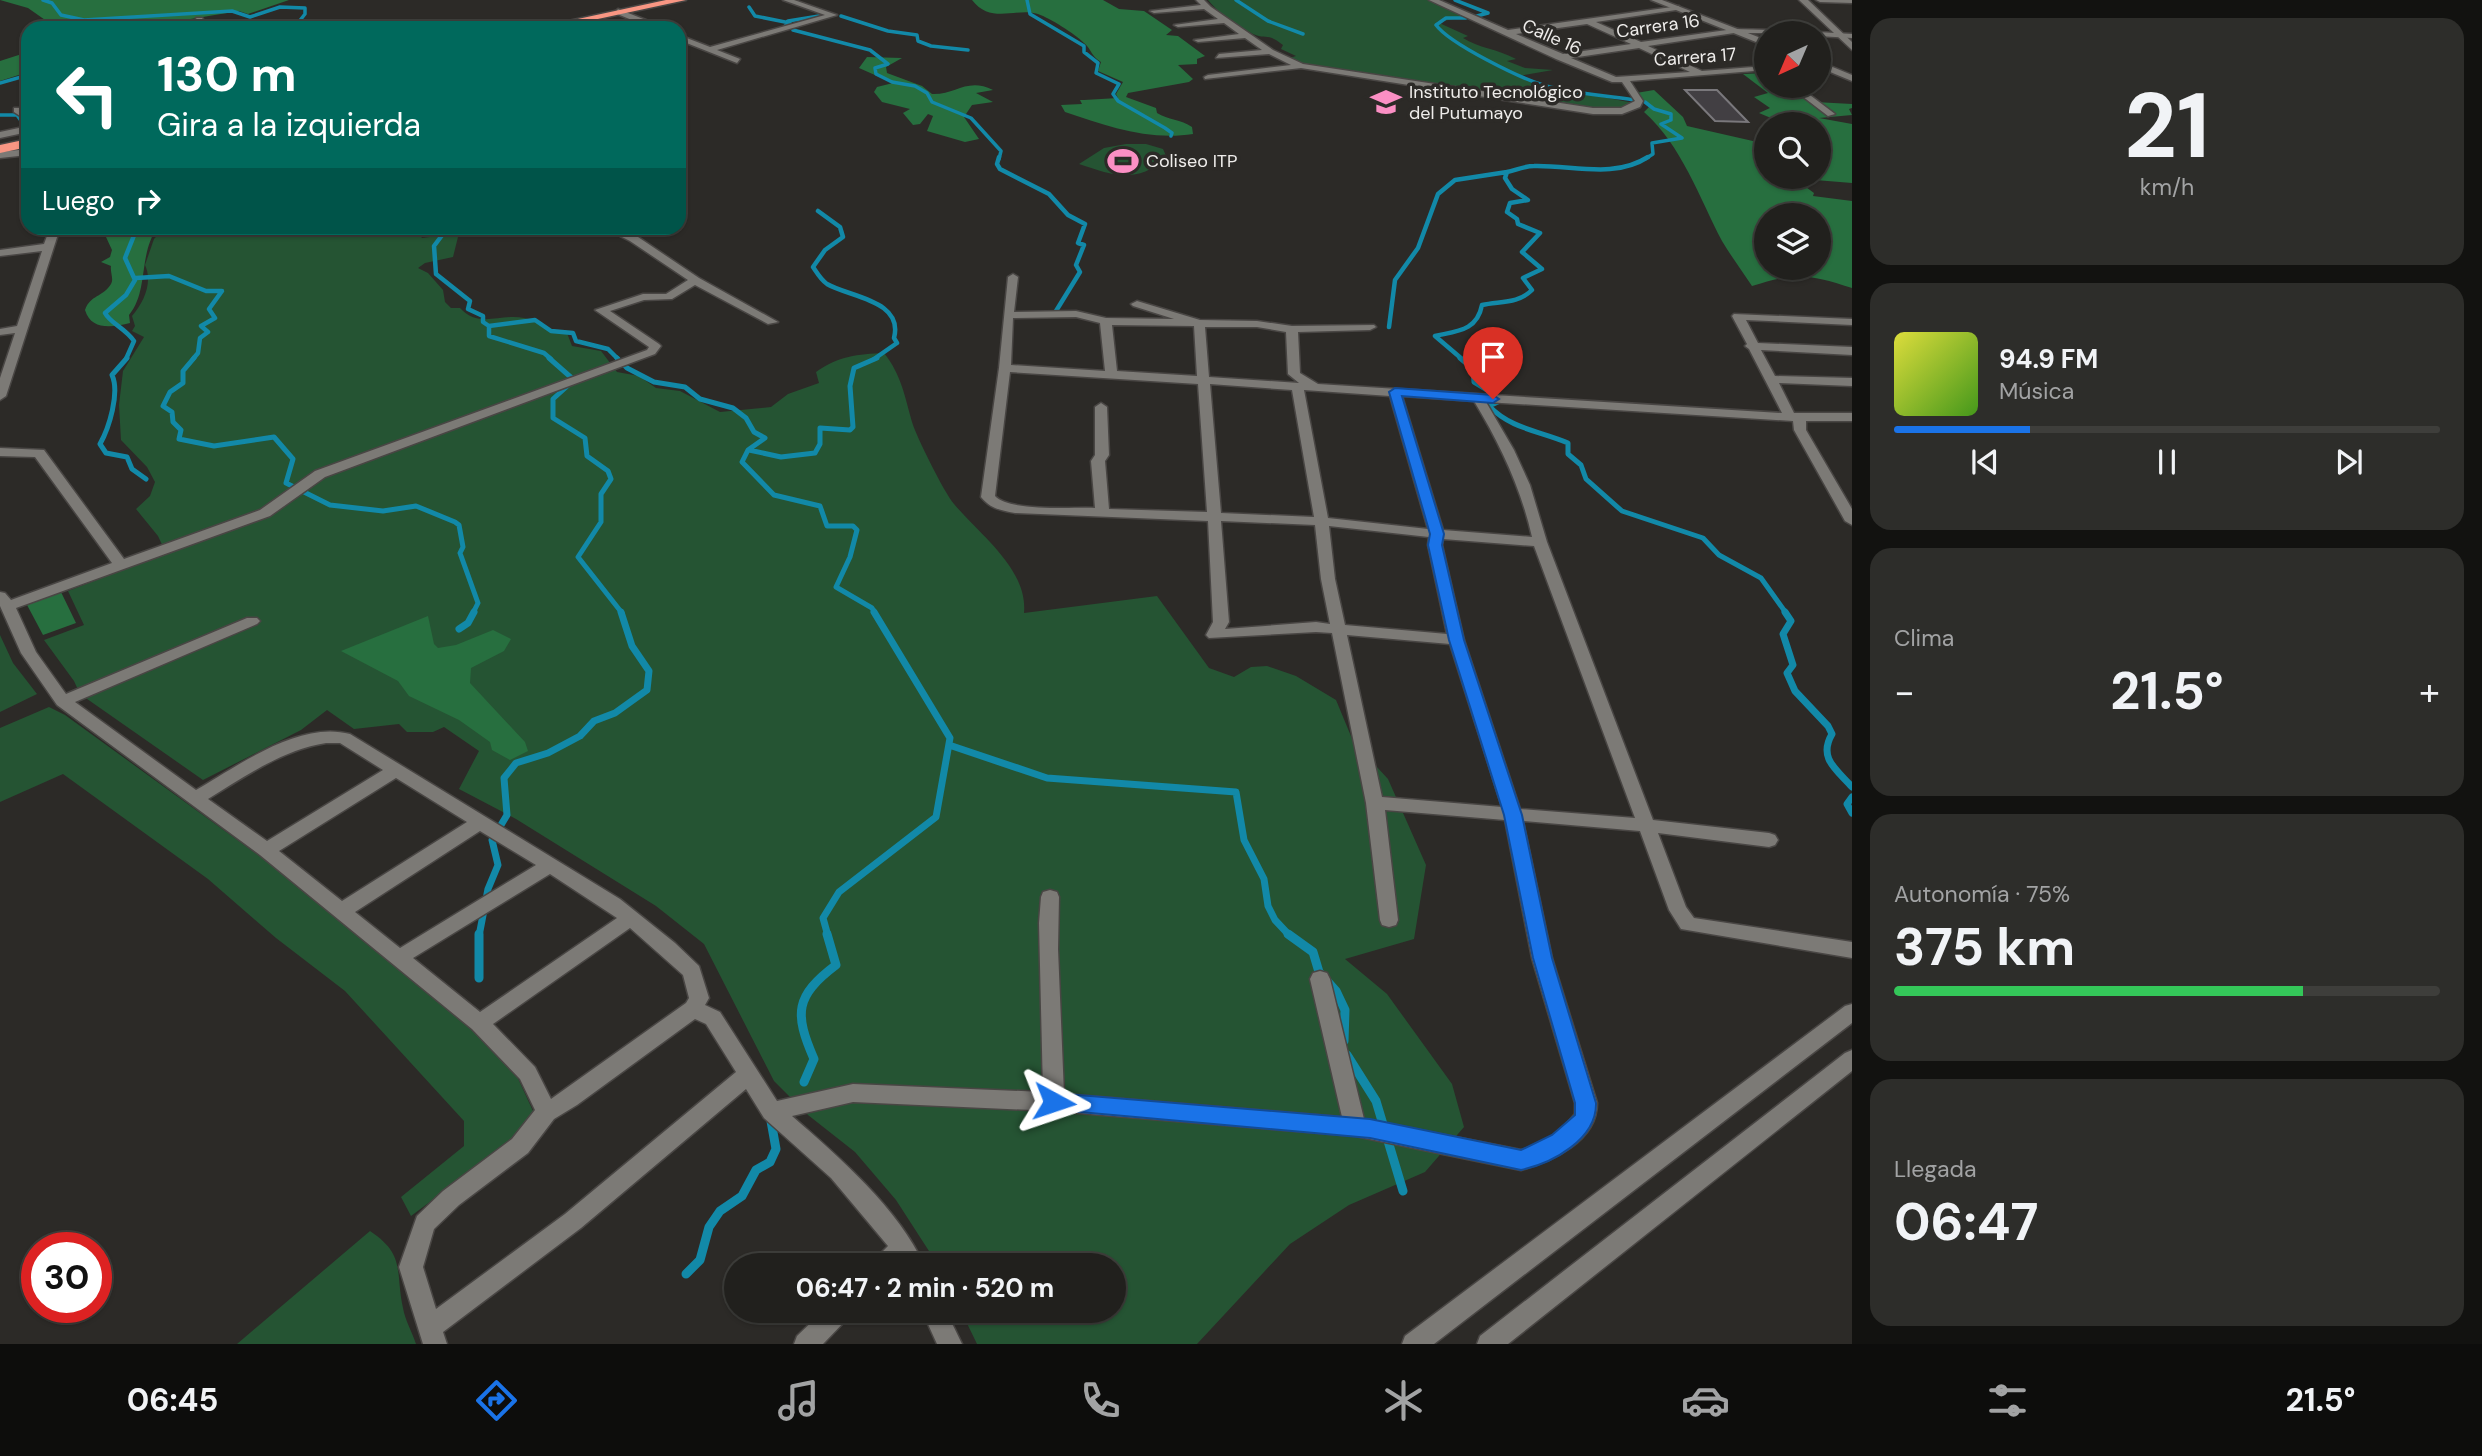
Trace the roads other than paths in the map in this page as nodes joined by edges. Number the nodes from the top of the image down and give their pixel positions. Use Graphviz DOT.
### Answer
graph roads {
  1 [pos="653,0"];
  2 [pos="681,0"];
  3 [pos="787,0"];
  4 [pos="1433,0"];
  5 [pos="1655,0"];
  6 [pos="1803,0"];
  7 [pos="1820,0"];
  8 [pos="1852,1"];
  9 [pos="1203,3"];
  10 [pos="1674,4"];
  11 [pos="618,11"];
  12 [pos="1154,11"];
  13 [pos="573,21"];
  14 [pos="642,21"];
  15 [pos="1226,21"];
  16 [pos="1587,21"];
  17 [pos="1178,25"];
  18 [pos="1734,31"];
  19 [pos="1749,31"];
  20 [pos="1754,31"];
  21 [pos="1505,33"];
  22 [pos="1754,33"];
  23 [pos="1831,35"];
  24 [pos="1840,35"];
  25 [pos="1247,36"];
  26 [pos="1852,36"];
  27 [pos="1754,38"];
  28 [pos="686,40"];
  29 [pos="1198,40"];
  30 [pos="1641,44"];
  31 [pos="1852,47"];
  32 [pos="711,49"];
  33 [pos="1270,52"];
  34 [pos="1219,56"];
  35 [pos="1559,57"];
  36 [pos="737,61"];
  37 [pos="1831,63"];
  38 [pos="1301,66"];
  39 [pos="1754,69"];
  40 [pos="1831,69"];
  41 [pos="1852,71"];
  42 [pos="1702,74"];
  43 [pos="1208,77"];
  44 [pos="1852,78"];
  45 [pos="1626,81"];
  46 [pos="1809,98"];
  47 [pos="17,110"];
  48 [pos="1828,112"];
  49 [pos="21,113"];
  50 [pos="21,130"];
  51 [pos="0,135"];
  52 [pos="21,144"];
  53 [pos="0,149"];
  54 [pos="21,153"];
  55 [pos="0,155"];
  56 [pos="52,235"];
  57 [pos="625,235"];
  58 [pos="48,247"];
  59 [pos="0,253"];
  60 [pos="1013,277"];
  61 [pos="695,280"];
  62 [pos="1137,304"];
  63 [pos="1008,315"];
  64 [pos="1106,321"];
  65 [pos="772,322"];
  66 [pos="1852,322"];
  67 [pos="1199,324"];
  68 [pos="1370,327"];
  69 [pos="19,329"];
  70 [pos="1292,329"];
  71 [pos="0,332"];
  72 [pos="1751,346"];
  73 [pos="1852,351"];
  74 [pos="1005,368"];
  75 [pos="1111,376"];
  76 [pos="1769,379"];
  77 [pos="1204,380"];
  78 [pos="1852,382"];
  79 [pos="1297,386"];
  80 [pos="1315,387"];
  81 [pos="1395,392"];
  82 [pos="0,396"];
  83 [pos="1478,398"];
  84 [pos="1101,407"];
  85 [pos="1794,416"];
  86 [pos="1852,417"];
  87 [pos="0,452"];
  88 [pos="1102,511"];
  89 [pos="1214,517"];
  90 [pos="1322,521"];
  91 [pos="1852,521"];
  92 [pos="1437,534"];
  93 [pos="1540,542"];
  94 [pos="121,565"];
  95 [pos="4,601"];
  96 [pos="252,621"];
  97 [pos="1340,631"];
  98 [pos="1456,640"];
  99 [pos="63,701"];
  100 [pos="397,769"];
  101 [pos="197,797"];
  102 [pos="1375,803"];
  103 [pos="1513,815"];
  104 [pos="479,823"];
  105 [pos="1643,825"];
  106 [pos="1769,840"];
  107 [pos="266,850"];
  108 [pos="550,865"];
  109 [pos="1049,897"];
  110 [pos="342,910"];
  111 [pos="631,918"];
  112 [pos="1390,920"];
  113 [pos="1852,950"];
  114 [pos="400,957"];
  115 [pos="1320,979"];
  116 [pos="693,1009"];
  117 [pos="1852,1012"];
  118 [pos="480,1023"];
  119 [pos="1852,1059"];
  120 [pos="748,1075"];
  121 [pos="1054,1102"];
  122 [pos="772,1111"];
  123 [pos="546,1112"];
  124 [pos="1355,1127"];
  125 [pos="905,1253"];
  126 [pos="827,1323"];
  127 [pos="940,1323"];
  128 [pos="432,1336"];
  129 [pos="806,1344"];
  130 [pos="950,1344"];
  131 [pos="1414,1344"];
  132 [pos="1489,1344"];
  1 -- 11 [label="highway"];
  2 -- 11 [label="highway"];
  3 -- 32 [label="street"];
  4 -- 21 [label="street, Calle 16"];
  5 -- 10 [label="street"];
  6 -- 24 [label="street"];
  7 -- 8 [label="street"];
  9 -- 12 [label="street"];
  9 -- 15 [label="street"];
  10 -- 16 [label="street"];
  10 -- 18 [label="street"];
  10 -- 19 [label="street"];
  11 -- 13 [label="highway"];
  11 -- 14 [label="street"];
  15 -- 17 [label="street"];
  15 -- 25 [label="street"];
  16 -- 21 [label="street"];
  16 -- 30 [label="street"];
  18 -- 19 [label="street, Carrera 16"];
  18 -- 27 [label="street"];
  18 -- 30 [label="street, Carrera 16"];
  19 -- 20 [label="street, Carrera 16"];
  19 -- 22 [label="street"];
  21 -- 35 [label="street, Calle 16"];
  23 -- 24 [label="street"];
  24 -- 26 [label="street"];
  24 -- 31 [label="street"];
  25 -- 29 [label="street"];
  25 -- 33 [label="street"];
  28 -- 32 [label="street"];
  30 -- 35 [label="street, Carrera 16"];
  30 -- 42 [label="street"];
  32 -- 36 [label="street"];
  33 -- 34 [label="street"];
  33 -- 38 [label="street"];
  35 -- 45 [label="street, Calle 16"];
  37 -- 41 [label="street"];
  38 -- 43 [label="street"];
  38 -- 45 [label="street"];
  39 -- 42 [label="street, Carrera 17"];
  40 -- 44 [label="street"];
  42 -- 45 [label="street, Carrera 17"];
  46 -- 48 [label="street"];
  47 -- 49 [label="street"];
  50 -- 51 [label="street"];
  52 -- 53 [label="highway"];
  54 -- 55 [label="street"];
  56 -- 58 [label="street"];
  57 -- 61 [label="street"];
  58 -- 59 [label="street"];
  58 -- 69 [label="street"];
  60 -- 63 [label="street"];
  61 -- 65 [label="street"];
  61 -- 94 [label="street"];
  62 -- 67 [label="street"];
  63 -- 64 [label="street"];
  63 -- 74 [label="street"];
  64 -- 67 [label="street"];
  64 -- 75 [label="street"];
  66 -- 72 [label="street"];
  67 -- 70 [label="street"];
  67 -- 77 [label="street"];
  68 -- 70 [label="street"];
  69 -- 71 [label="street"];
  69 -- 82 [label="street"];
  70 -- 80 [label="street"];
  72 -- 73 [label="street"];
  72 -- 76 [label="street"];
  74 -- 75 [label="street"];
  74 -- 88 [label="street"];
  75 -- 77 [label="street"];
  76 -- 78 [label="street"];
  76 -- 85 [label="street"];
  77 -- 79 [label="street"];
  77 -- 89 [label="street"];
  79 -- 80 [label="street"];
  79 -- 90 [label="street"];
  80 -- 81 [label="street"];
  81 -- 83 [label="street"];
  81 -- 92 [label="street"];
  83 -- 85 [label="street"];
  83 -- 93 [label="street"];
  84 -- 88 [label="street"];
  85 -- 86 [label="street"];
  85 -- 91 [label="street"];
  87 -- 94 [label="street"];
  88 -- 89 [label="street"];
  89 -- 90 [label="street"];
  89 -- 97 [label="street"];
  90 -- 92 [label="street"];
  90 -- 97 [label="street"];
  92 -- 93 [label="street"];
  92 -- 98 [label="street"];
  93 -- 105 [label="street"];
  94 -- 95 [label="street"];
  95 -- 99 [label="street"];
  96 -- 99 [label="street"];
  97 -- 98 [label="street"];
  97 -- 102 [label="street"];
  98 -- 103 [label="street"];
  99 -- 101 [label="street"];
  100 -- 101 [label="street"];
  100 -- 104 [label="street"];
  100 -- 107 [label="street"];
  101 -- 107 [label="street"];
  102 -- 103 [label="street"];
  102 -- 112 [label="street"];
  103 -- 105 [label="street"];
  103 -- 124 [label="street"];
  104 -- 108 [label="street"];
  104 -- 110 [label="street"];
  105 -- 106 [label="street"];
  105 -- 113 [label="street"];
  107 -- 110 [label="street"];
  108 -- 111 [label="street"];
  108 -- 114 [label="street"];
  109 -- 121 [label="street"];
  110 -- 114 [label="street"];
  111 -- 116 [label="street"];
  111 -- 118 [label="street"];
  114 -- 118 [label="street"];
  115 -- 124 [label="street"];
  116 -- 120 [label="street"];
  116 -- 123 [label="street"];
  117 -- 131 [label="street"];
  118 -- 123 [label="street"];
  119 -- 132 [label="street"];
  120 -- 122 [label="street"];
  120 -- 128 [label="street"];
  121 -- 122 [label="street"];
  121 -- 124 [label="street"];
  122 -- 125 [label="street"];
  123 -- 128 [label="street"];
  126 -- 129 [label="street"];
  127 -- 130 [label="street"];
}
